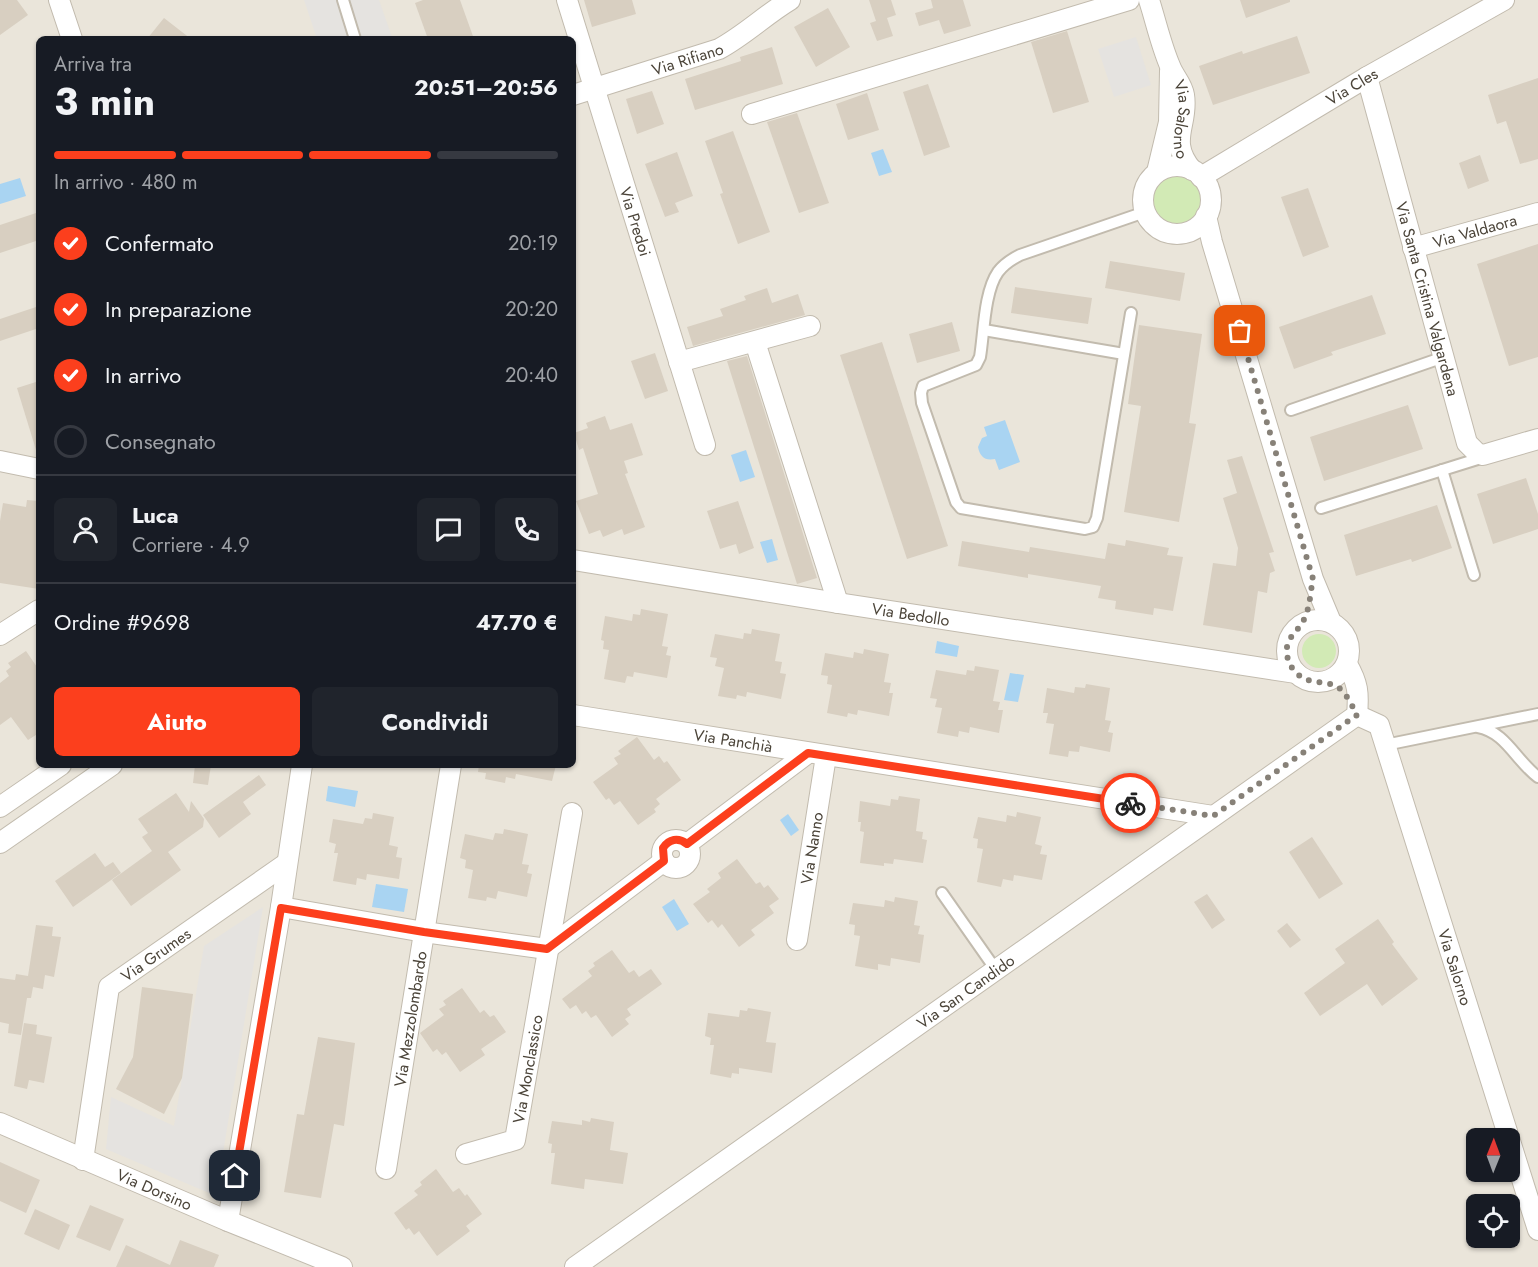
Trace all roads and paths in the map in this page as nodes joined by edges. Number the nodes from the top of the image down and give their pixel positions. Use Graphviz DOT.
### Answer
graph roads {
  1 [pos="59,0"];
  2 [pos="344,0"];
  3 [pos="567,0"];
  4 [pos="790,0"];
  5 [pos="1129,0"];
  6 [pos="1149,0"];
  7 [pos="1504,0"];
  8 [pos="71,36"];
  9 [pos="354,36"];
  10 [pos="1170,68"];
  11 [pos="1367,77"];
  12 [pos="595,89"];
  13 [pos="576,94"];
  14 [pos="752,114"];
  15 [pos="1157,172"];
  16 [pos="1196,173"];
  17 [pos="1145,212"];
  18 [pos="1538,213"];
  19 [pos="1206,216"];
  20 [pos="1179,234"];
  21 [pos="1413,248"];
  22 [pos="1220,265"];
  23 [pos="1131,314"];
  24 [pos="810,326"];
  25 [pos="984,330"];
  26 [pos="755,342"];
  27 [pos="1124,354"];
  28 [pos="1444,357"];
  29 [pos="679,362"];
  30 [pos="1291,410"];
  31 [pos="1538,439"];
  32 [pos="705,445"];
  33 [pos="1490,455"];
  34 [pos="0,461"];
  35 [pos="36,468"];
  36 [pos="1442,470"];
  37 [pos="1322,508"];
  38 [pos="576,560"];
  39 [pos="1474,575"];
  40 [pos="1313,579"];
  41 [pos="838,603"];
  42 [pos="36,612"];
  43 [pos="1331,622"];
  44 [pos="1295,632"];
  45 [pos="0,635"];
  46 [pos="1347,664"];
  47 [pos="1250,667"];
  48 [pos="1296,673"];
  49 [pos="1324,682"];
  50 [pos="1538,714"];
  51 [pos="576,715"];
  52 [pos="1357,715"];
  53 [pos="1474,726"];
  54 [pos="1385,745"];
  55 [pos="817,755"];
  56 [pos="58,768"];
  57 [pos="108,768"];
  58 [pos="302,768"];
  59 [pos="451,768"];
  60 [pos="1538,777"];
  61 [pos="0,807"];
  62 [pos="572,813"];
  63 [pos="1213,816"];
  64 [pos="0,843"];
  65 [pos="287,864"];
  66 [pos="942,893"];
  67 [pos="281,908"];
  68 [pos="424,932"];
  69 [pos="797,940"];
  70 [pos="547,949"];
  71 [pos="996,970"];
  72 [pos="0,1123"];
  73 [pos="466,1154"];
  74 [pos="83,1160"];
  75 [pos="386,1168"];
  76 [pos="228,1221"];
  77 [pos="1538,1230"];
  78 [pos="311,1262"];
  79 [pos="342,1267"];
  80 [pos="575,1267"];
  1 -- 8 [label="street"];
  2 -- 9 [label="lane"];
  3 -- 12 [label="street, Via Predoi"];
  4 -- 12 [label="street, Via Rifiano"];
  5 -- 14 [label="street"];
  6 -- 10 [label="street, Via Salorno"];
  7 -- 11 [label="street, Via Cles"];
  10 -- 15 [label="street, Via Salorno"];
  10 -- 16 [label="street, Via Salorno"];
  11 -- 16 [label="street, Via Cles"];
  11 -- 21 [label="street, Via Santa Cristina Valgardena"];
  12 -- 13 [label="street, Via Rifiano"];
  12 -- 29 [label="street, Via Predoi"];
  15 -- 16 [label="street"];
  15 -- 17 [label="street"];
  16 -- 19 [label="street"];
  17 -- 20 [label="street"];
  17 -- 25 [label="lane"];
  18 -- 21 [label="street, Via Valdaora"];
  19 -- 20 [label="street"];
  19 -- 22 [label="street"];
  20 -- 22 [label="street"];
  21 -- 28 [label="street, Via Santa Cristina Valgardena"];
  22 -- 40 [label="street"];
  23 -- 27 [label="lane"];
  24 -- 26 [label="street"];
  25 -- 27 [label="lane"];
  25 -- 27 [label="lane"];
  26 -- 29 [label="street"];
  26 -- 41 [label="street"];
  28 -- 30 [label="lane"];
  28 -- 33 [label="street, Via Santa Cristina Valgardena"];
  29 -- 32 [label="street, Via Predoi"];
  31 -- 33 [label="street"];
  33 -- 36 [label="lane"];
  34 -- 35 [label="street"];
  36 -- 37 [label="lane"];
  36 -- 39 [label="lane"];
  38 -- 41 [label="street, Via Bedollo"];
  40 -- 43 [label="street"];
  40 -- 44 [label="street"];
  41 -- 47 [label="street, Via Bedollo"];
  42 -- 45 [label="street"];
  43 -- 44 [label="street"];
  43 -- 46 [label="street"];
  44 -- 47 [label="street"];
  44 -- 48 [label="street"];
  46 -- 49 [label="street"];
  46 -- 52 [label="street"];
  47 -- 48 [label="street, Via Bedollo"];
  48 -- 49 [label="street"];
  49 -- 52 [label="street"];
  50 -- 53 [label="lane"];
  51 -- 55 [label="street, Via Panchià"];
  52 -- 54 [label="street, Via Salorno"];
  52 -- 63 [label="street, Via San Candido"];
  53 -- 54 [label="lane"];
  53 -- 60 [label="lane"];
  54 -- 77 [label="street, Via Salorno"];
  55 -- 63 [label="street, Via Panchià"];
  55 -- 69 [label="street, Via Nanno"];
  55 -- 70 [label="street"];
  56 -- 61 [label="street"];
  57 -- 64 [label="street"];
  58 -- 65 [label="street"];
  59 -- 68 [label="street, Via Mezzolombardo"];
  62 -- 70 [label="street"];
  63 -- 71 [label="street, Via San Candido"];
  65 -- 67 [label="street"];
  65 -- 74 [label="street, Via Grumes"];
  66 -- 71 [label="lane"];
  67 -- 68 [label="street"];
  67 -- 76 [label="street"];
  68 -- 70 [label="street"];
  68 -- 75 [label="street, Via Mezzolombardo"];
  70 -- 73 [label="street, Via Monclassico"];
  71 -- 80 [label="street, Via San Candido"];
  72 -- 74 [label="street, Via Dorsino"];
  74 -- 76 [label="street, Via Dorsino"];
  76 -- 78 [label="street, Via Dorsino"];
  78 -- 79 [label="street, Via Dorsino"];
}
